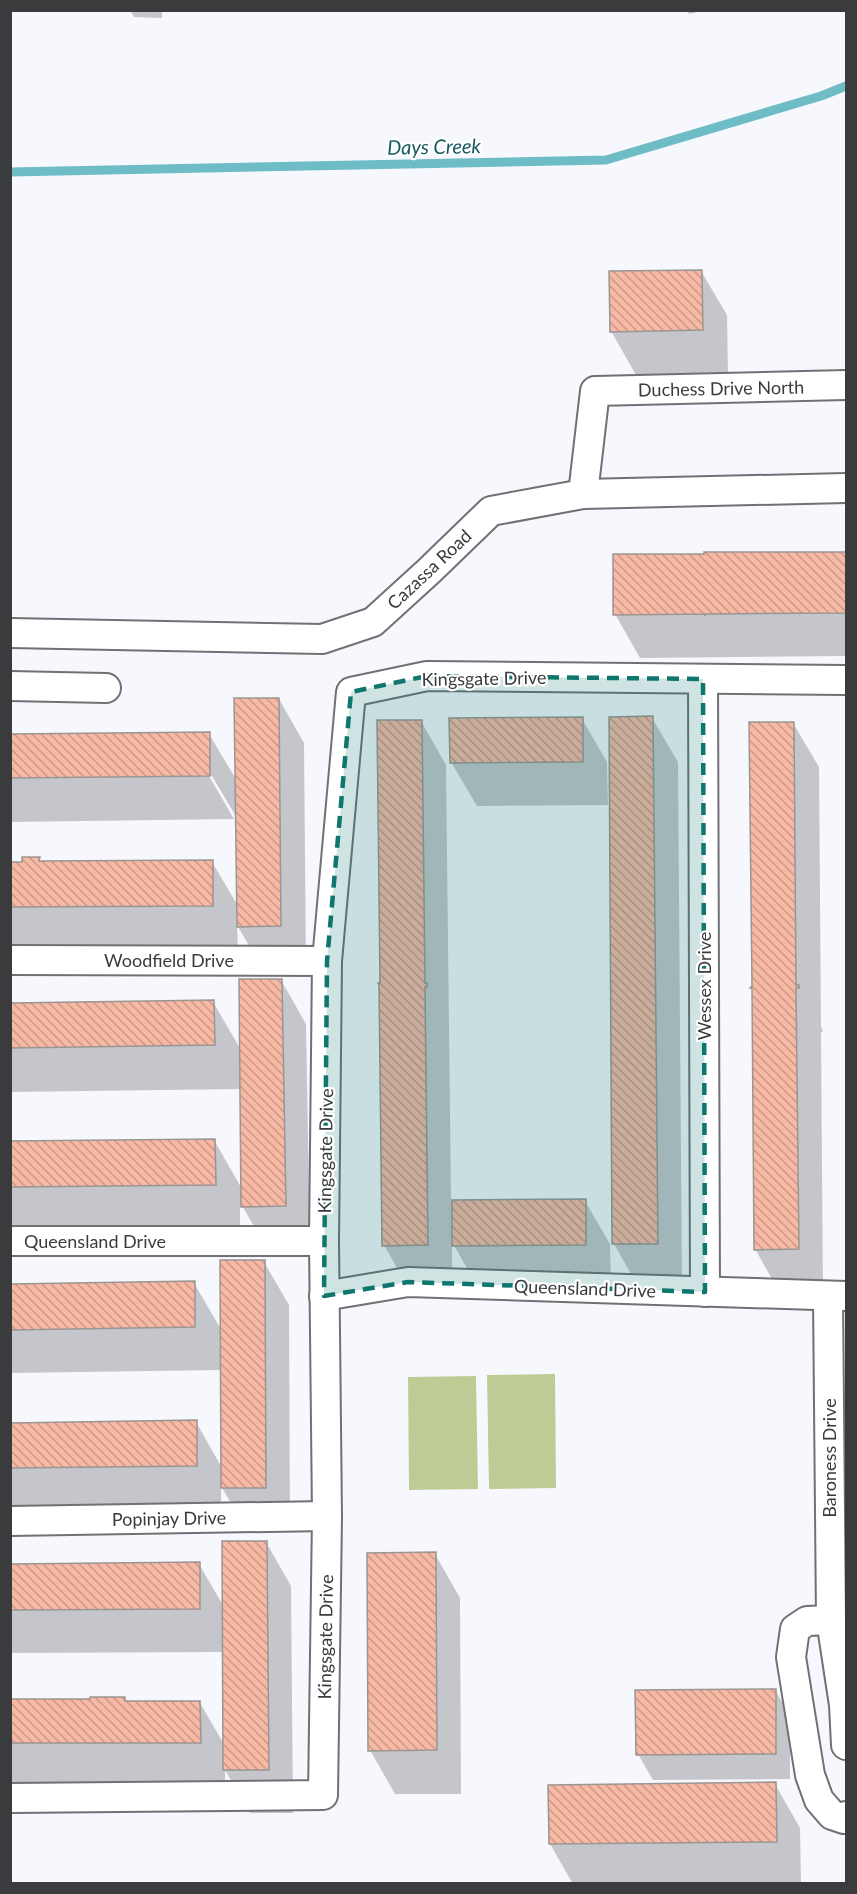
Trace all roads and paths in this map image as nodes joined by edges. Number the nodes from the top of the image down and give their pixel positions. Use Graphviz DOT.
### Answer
graph roads {
  1 [pos="846,385"];
  2 [pos="846,488"];
  3 [pos="582,494"];
  4 [pos="10,633"];
  5 [pos="703,680"];
  6 [pos="846,680"];
  7 [pos="10,686"];
  8 [pos="105,688"];
  9 [pos="10,960"];
  10 [pos="327,961"];
  11 [pos="10,1241"];
  12 [pos="324,1241"];
  13 [pos="705,1292"];
  14 [pos="324,1296"];
  15 [pos="837,1296"];
  16 [pos="327,1516"];
  17 [pos="10,1521"];
  18 [pos="831,1620"];
  19 [pos="846,1745"];
  20 [pos="10,1798"];
  21 [pos="846,1816"];
  1 -- 3 [label="street, Duchess Drive North"];
  2 -- 3 [label="street, Cazassa Road"];
  3 -- 4 [label="street, Cazassa Road"];
  5 -- 6 [label="street, Kingsgate Drive"];
  5 -- 10 [label="street, Kingsgate Drive"];
  5 -- 13 [label="street, Wessex Drive"];
  7 -- 8 [label="street"];
  9 -- 10 [label="street, Woodfield Drive"];
  10 -- 12 [label="street, Kingsgate Drive"];
  11 -- 12 [label="street, Queensland Drive"];
  12 -- 14 [label="street, Kingsgate Drive"];
  13 -- 14 [label="street, Queensland Drive"];
  13 -- 15 [label="street, Queensland Drive"];
  14 -- 16 [label="street, Kingsgate Drive"];
  15 -- 18 [label="street, Baroness Drive"];
  16 -- 17 [label="street, Popinjay Drive"];
  16 -- 20 [label="street, Kingsgate Drive"];
  18 -- 19 [label="street, Baroness Drive"];
  18 -- 21 [label="street"];
}
